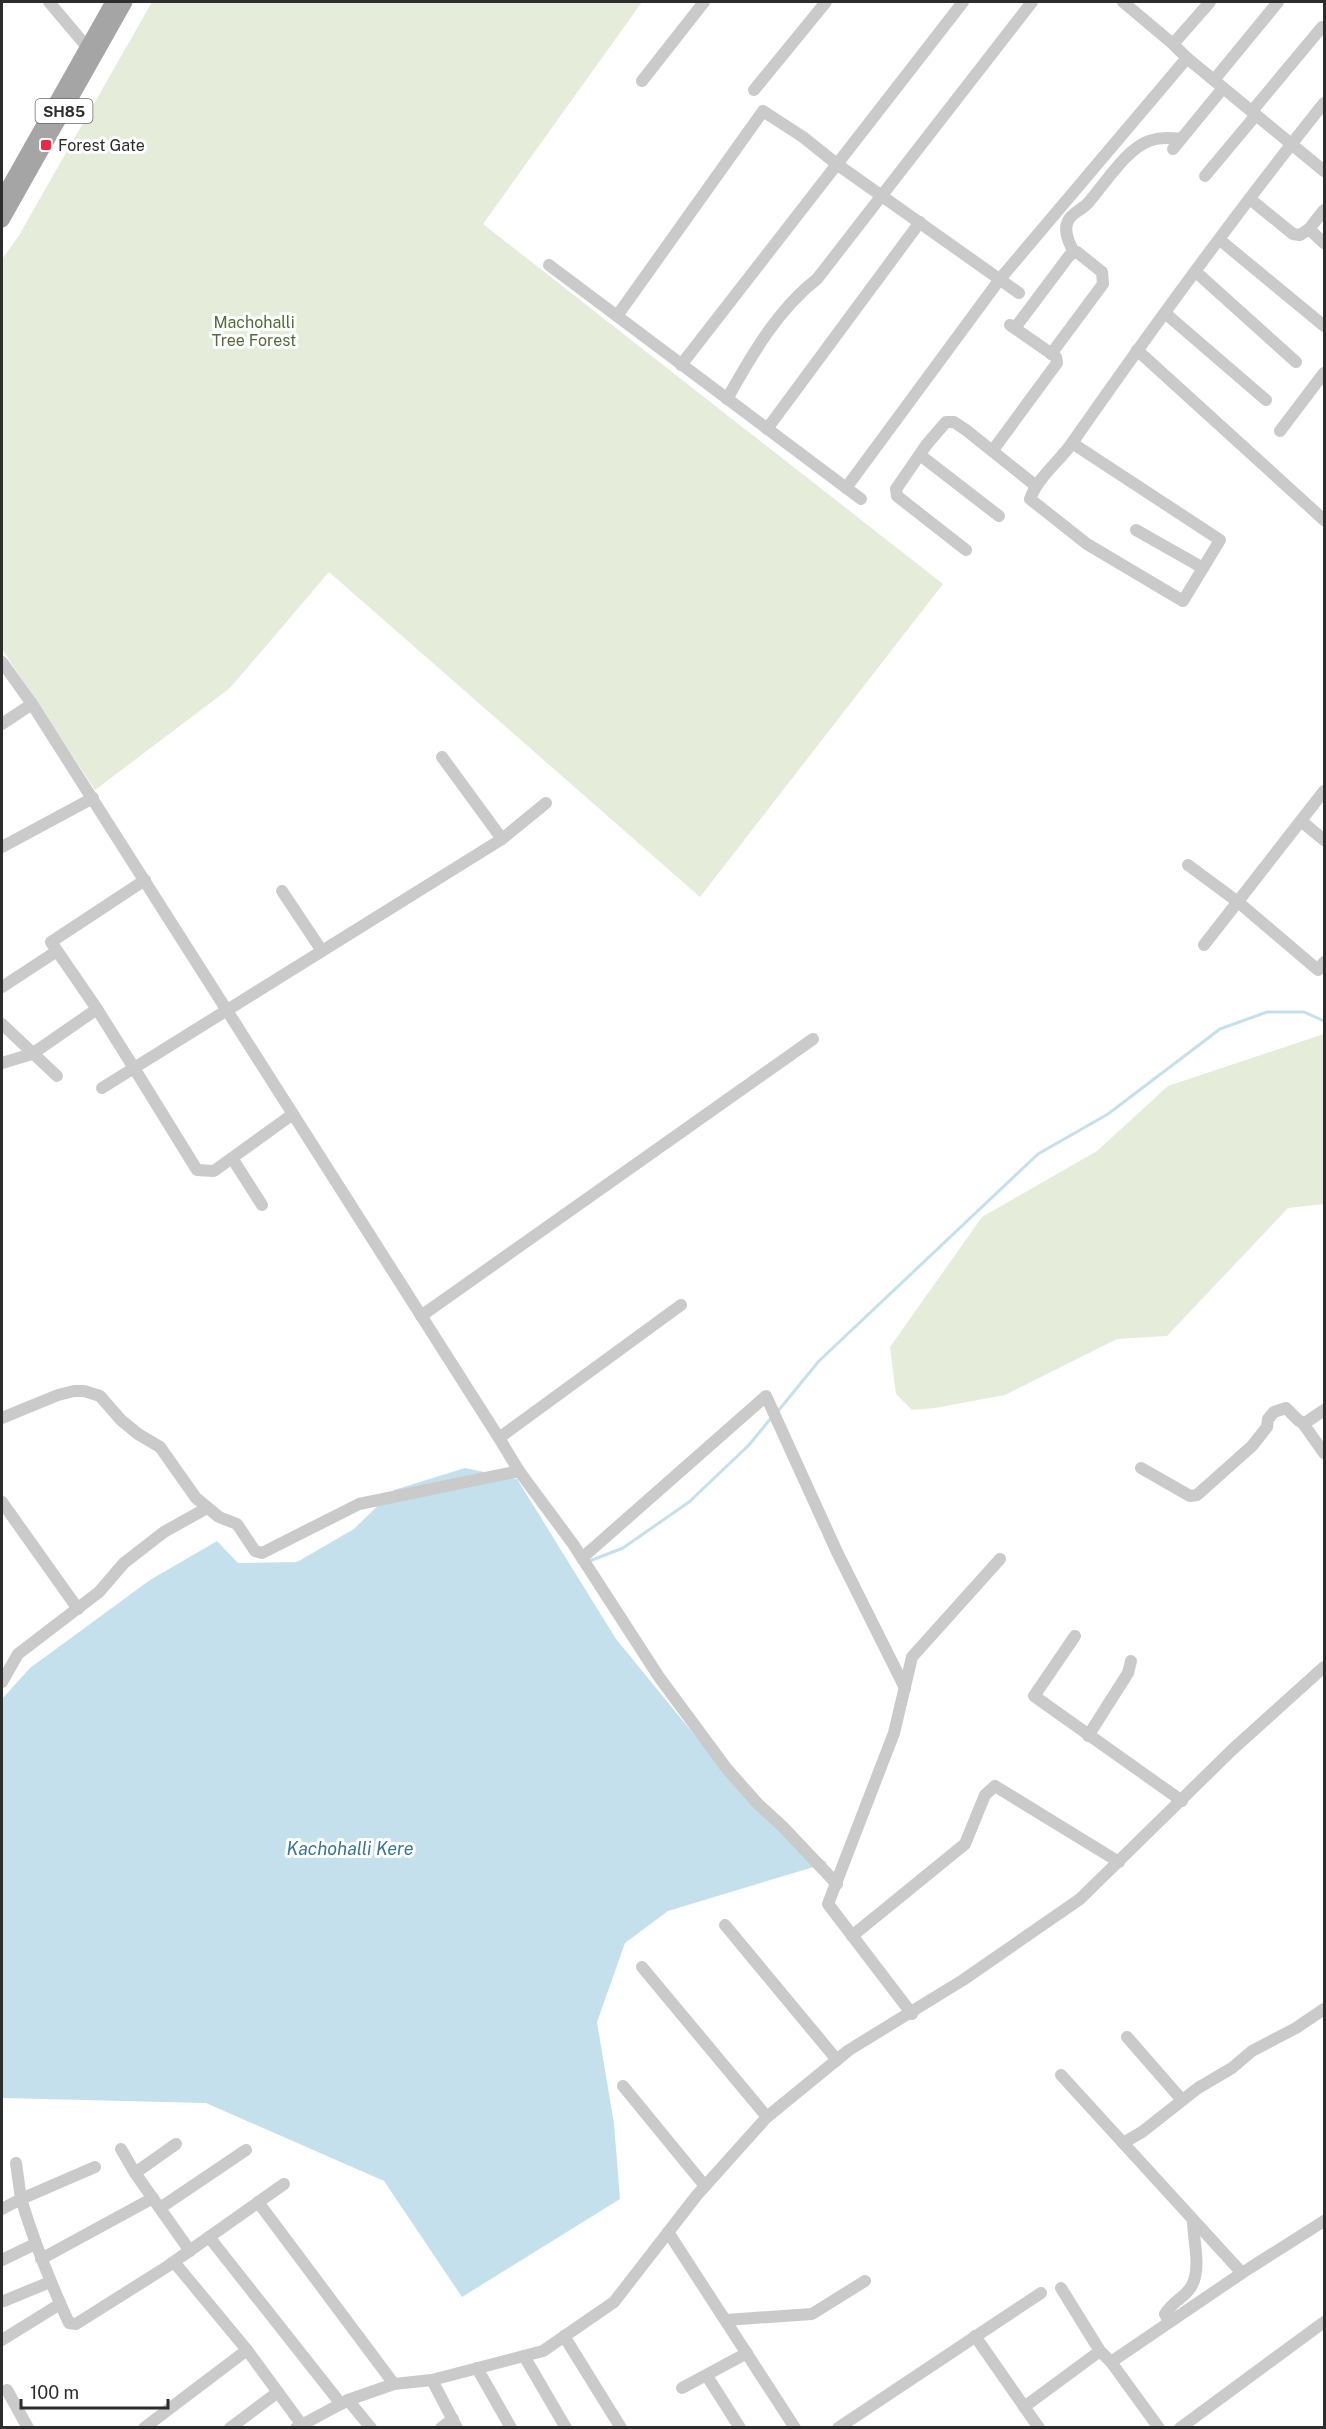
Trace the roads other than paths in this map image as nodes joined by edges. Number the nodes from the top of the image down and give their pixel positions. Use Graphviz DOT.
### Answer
graph roads {
  1 [pos="49,2"];
  2 [pos="113,2"];
  3 [pos="125,2"];
  4 [pos="704,2"];
  5 [pos="826,2"];
  6 [pos="963,2"];
  7 [pos="1032,2"];
  8 [pos="1123,2"];
  9 [pos="1210,2"];
  10 [pos="1278,2"];
  11 [pos="1138,6"];
  12 [pos="1322,27"];
  13 [pos="1173,44"];
  14 [pos="87,47"];
  15 [pos="1187,58"];
  16 [pos="642,81"];
  17 [pos="1218,84"];
  18 [pos="754,90"];
  19 [pos="1324,103"];
  20 [pos="1254,113"];
  21 [pos="1181,139"];
  22 [pos="1292,143"];
  23 [pos="1173,149"];
  24 [pos="838,165"];
  25 [pos="1324,171"];
  26 [pos="1205,176"];
  27 [pos="881,195"];
  28 [pos="2,199"];
  29 [pos="1250,199"];
  30 [pos="1324,210"];
  31 [pos="2,220"];
  32 [pos="920,222"];
  33 [pos="1309,230"];
  34 [pos="1220,240"];
  35 [pos="1324,243"];
  36 [pos="1074,252"];
  37 [pos="549,265"];
  38 [pos="1196,272"];
  39 [pos="1000,279"];
  40 [pos="1019,293"];
  41 [pos="1164,313"];
  42 [pos="617,316"];
  43 [pos="1324,326"];
  44 [pos="1137,350"];
  45 [pos="1051,354"];
  46 [pos="1296,362"];
  47 [pos="681,364"];
  48 [pos="1324,373"];
  49 [pos="727,399"];
  50 [pos="1266,400"];
  51 [pos="767,429"];
  52 [pos="1280,431"];
  53 [pos="1072,443"];
  54 [pos="993,450"];
  55 [pos="920,455"];
  56 [pos="1036,486"];
  57 [pos="846,488"];
  58 [pos="861,499"];
  59 [pos="999,516"];
  60 [pos="1324,520"];
  61 [pos="1136,530"];
  62 [pos="966,550"];
  63 [pos="1203,568"];
  64 [pos="2,662"];
  65 [pos="32,704"];
  66 [pos="2,724"];
  67 [pos="442,757"];
  68 [pos="1324,791"];
  69 [pos="93,798"];
  70 [pos="546,803"];
  71 [pos="1301,821"];
  72 [pos="502,839"];
  73 [pos="1324,840"];
  74 [pos="2,847"];
  75 [pos="1188,865"];
  76 [pos="145,880"];
  77 [pos="282,891"];
  78 [pos="1238,902"];
  79 [pos="1204,945"];
  80 [pos="57,951"];
  81 [pos="322,951"];
  82 [pos="1324,962"];
  83 [pos="2,987"];
  84 [pos="97,1009"];
  85 [pos="228,1010"];
  86 [pos="2,1024"];
  87 [pos="813,1039"];
  88 [pos="32,1054"];
  89 [pos="2,1063"];
  90 [pos="134,1068"];
  91 [pos="57,1076"];
  92 [pos="102,1088"];
  93 [pos="293,1114"];
  94 [pos="232,1158"];
  95 [pos="262,1205"];
  96 [pos="681,1305"];
  97 [pos="421,1316"];
  98 [pos="1324,1410"];
  99 [pos="2,1418"];
  100 [pos="1302,1422"];
  101 [pos="499,1438"];
  102 [pos="1324,1453"];
  103 [pos="1141,1468"];
  104 [pos="519,1471"];
  105 [pos="2,1502"];
  106 [pos="207,1508"];
  107 [pos="582,1558"];
  108 [pos="1000,1558"];
  109 [pos="78,1609"];
  110 [pos="1075,1636"];
  111 [pos="1131,1661"];
  112 [pos="1324,1666"];
  113 [pos="2,1682"];
  114 [pos="904,1688"];
  115 [pos="1088,1736"];
  116 [pos="1182,1801"];
  117 [pos="1119,1862"];
  118 [pos="837,1884"];
  119 [pos="724,1925"];
  120 [pos="852,1936"];
  121 [pos="642,1967"];
  122 [pos="1324,2009"];
  123 [pos="912,2013"];
  124 [pos="1127,2037"];
  125 [pos="837,2060"];
  126 [pos="1061,2075"];
  127 [pos="623,2086"];
  128 [pos="1182,2100"];
  129 [pos="767,2117"];
  130 [pos="1123,2143"];
  131 [pos="176,2144"];
  132 [pos="121,2149"];
  133 [pos="246,2150"];
  134 [pos="16,2163"];
  135 [pos="95,2167"];
  136 [pos="135,2173"];
  137 [pos="284,2184"];
  138 [pos="705,2186"];
  139 [pos="21,2199"];
  140 [pos="258,2202"];
  141 [pos="156,2203"];
  142 [pos="2,2209"];
  143 [pos="1193,2220"];
  144 [pos="1324,2221"];
  145 [pos="668,2232"];
  146 [pos="209,2237"];
  147 [pos="35,2244"];
  148 [pos="190,2251"];
  149 [pos="41,2259"];
  150 [pos="2,2260"];
  151 [pos="174,2262"];
  152 [pos="1242,2273"];
  153 [pos="865,2281"];
  154 [pos="50,2282"];
  155 [pos="1061,2288"];
  156 [pos="1041,2293"];
  157 [pos="4,2301"];
  158 [pos="60,2304"];
  159 [pos="726,2320"];
  160 [pos="1169,2322"];
  161 [pos="1324,2322"];
  162 [pos="564,2336"];
  163 [pos="975,2336"];
  164 [pos="2,2340"];
  165 [pos="247,2350"];
  166 [pos="1100,2351"];
  167 [pos="747,2353"];
  168 [pos="524,2356"];
  169 [pos="1112,2362"];
  170 [pos="477,2368"];
  171 [pos="706,2376"];
  172 [pos="432,2380"];
  173 [pos="394,2384"];
  174 [pos="682,2388"];
  175 [pos="7,2390"];
  176 [pos="278,2392"];
  177 [pos="345,2402"];
  178 [pos="1024,2407"];
  179 [pos="455,2423"];
  180 [pos="299,2426"];
  181 [pos="28,2427"];
  182 [pos="144,2427"];
  183 [pos="230,2427"];
  184 [pos="371,2427"];
  185 [pos="441,2427"];
  186 [pos="511,2427"];
  187 [pos="566,2427"];
  188 [pos="621,2427"];
  189 [pos="740,2427"];
  190 [pos="795,2427"];
  191 [pos="838,2427"];
  192 [pos="1038,2427"];
  193 [pos="1159,2427"];
  194 [pos="1180,2427"];
  1 -- 14 [label="street"];
  2 -- 14 [label="main road, SH85"];
  3 -- 31 [label="main road, SH85"];
  4 -- 16 [label="street"];
  5 -- 18 [label="street"];
  6 -- 24 [label="street"];
  7 -- 27 [label="street"];
  8 -- 11 [label="street"];
  9 -- 13 [label="street"];
  10 -- 17 [label="street"];
  11 -- 13 [label="street"];
  12 -- 20 [label="street"];
  13 -- 15 [label="street"];
  14 -- 28 [label="main road, SH85"];
  15 -- 17 [label="street"];
  15 -- 39 [label="street"];
  17 -- 20 [label="street"];
  17 -- 21 [label="street"];
  19 -- 22 [label="street"];
  20 -- 22 [label="street"];
  20 -- 26 [label="street"];
  21 -- 23 [label="street"];
  21 -- 36 [label="street"];
  22 -- 25 [label="street"];
  22 -- 29 [label="street"];
  24 -- 27 [label="street"];
  24 -- 42 [label="street"];
  24 -- 47 [label="street"];
  27 -- 32 [label="street"];
  27 -- 49 [label="street"];
  29 -- 33 [label="street"];
  29 -- 34 [label="street"];
  30 -- 33 [label="street"];
  32 -- 39 [label="street"];
  32 -- 51 [label="street"];
  33 -- 35 [label="street"];
  34 -- 38 [label="street"];
  34 -- 43 [label="street"];
  36 -- 45 [label="street"];
  36 -- 45 [label="street"];
  37 -- 42 [label="street"];
  38 -- 41 [label="street"];
  38 -- 46 [label="street"];
  39 -- 40 [label="street"];
  39 -- 57 [label="street"];
  41 -- 44 [label="street"];
  41 -- 50 [label="street"];
  42 -- 47 [label="street"];
  44 -- 53 [label="street"];
  44 -- 60 [label="street"];
  45 -- 54 [label="street"];
  47 -- 49 [label="street"];
  48 -- 52 [label="street"];
  49 -- 51 [label="street"];
  51 -- 57 [label="street"];
  53 -- 56 [label="street"];
  53 -- 63 [label="street"];
  54 -- 55 [label="street"];
  54 -- 56 [label="street"];
  55 -- 59 [label="street"];
  55 -- 62 [label="street"];
  56 -- 63 [label="street"];
  57 -- 58 [label="street"];
  61 -- 63 [label="street"];
  64 -- 65 [label="street"];
  65 -- 66 [label="street"];
  65 -- 69 [label="street"];
  67 -- 72 [label="street"];
  68 -- 71 [label="street"];
  69 -- 74 [label="street"];
  69 -- 76 [label="street"];
  70 -- 72 [label="street"];
  71 -- 73 [label="street"];
  71 -- 78 [label="street"];
  72 -- 81 [label="street"];
  75 -- 78 [label="street"];
  76 -- 80 [label="street"];
  76 -- 85 [label="street"];
  77 -- 81 [label="street"];
  78 -- 79 [label="street"];
  78 -- 82 [label="street"];
  80 -- 83 [label="street"];
  80 -- 84 [label="street"];
  81 -- 85 [label="street"];
  84 -- 88 [label="street"];
  84 -- 90 [label="street"];
  85 -- 90 [label="street"];
  85 -- 93 [label="street"];
  86 -- 88 [label="street"];
  87 -- 97 [label="street"];
  88 -- 89 [label="street"];
  88 -- 91 [label="street"];
  90 -- 92 [label="street"];
  90 -- 94 [label="street"];
  93 -- 94 [label="street"];
  93 -- 97 [label="street"];
  94 -- 95 [label="street"];
  96 -- 101 [label="street"];
  97 -- 101 [label="street"];
  98 -- 100 [label="street"];
  99 -- 106 [label="street"];
  100 -- 102 [label="street"];
  100 -- 103 [label="street"];
  101 -- 104 [label="street"];
  104 -- 106 [label="street"];
  104 -- 107 [label="street"];
  105 -- 109 [label="street"];
  106 -- 109 [label="street"];
  107 -- 114 [label="street"];
  107 -- 118 [label="street"];
  108 -- 114 [label="street"];
  109 -- 113 [label="street"];
  110 -- 115 [label="street"];
  111 -- 115 [label="street"];
  112 -- 116 [label="street"];
  114 -- 118 [label="street"];
  115 -- 116 [label="street"];
  116 -- 117 [label="street"];
  117 -- 120 [label="street"];
  117 -- 123 [label="street"];
  118 -- 120 [label="street"];
  119 -- 125 [label="street"];
  120 -- 123 [label="street"];
  121 -- 129 [label="street"];
  122 -- 128 [label="street"];
  123 -- 125 [label="street"];
  124 -- 128 [label="street"];
  125 -- 129 [label="street"];
  126 -- 130 [label="street"];
  127 -- 138 [label="street"];
  128 -- 130 [label="street"];
  129 -- 138 [label="street"];
  130 -- 143 [label="street"];
  131 -- 136 [label="street"];
  132 -- 136 [label="street"];
  133 -- 141 [label="street"];
  134 -- 139 [label="street"];
  135 -- 139 [label="street"];
  136 -- 141 [label="street"];
  137 -- 140 [label="street"];
  138 -- 145 [label="street"];
  139 -- 142 [label="street"];
  139 -- 147 [label="street"];
  140 -- 146 [label="street"];
  140 -- 173 [label="street"];
  141 -- 148 [label="street"];
  141 -- 149 [label="street"];
  143 -- 152 [label="street"];
  143 -- 160 [label="street"];
  144 -- 152 [label="street"];
  145 -- 159 [label="street"];
  145 -- 162 [label="street"];
  146 -- 148 [label="street"];
  146 -- 177 [label="street"];
  147 -- 149 [label="street"];
  147 -- 150 [label="street"];
  148 -- 151 [label="street"];
  149 -- 154 [label="street"];
  151 -- 158 [label="street"];
  151 -- 165 [label="street"];
  152 -- 160 [label="street"];
  153 -- 159 [label="street"];
  154 -- 157 [label="street"];
  154 -- 158 [label="street"];
  155 -- 166 [label="street"];
  156 -- 163 [label="street"];
  158 -- 164 [label="street"];
  159 -- 167 [label="street"];
  160 -- 169 [label="street"];
  161 -- 194 [label="street"];
  162 -- 168 [label="street"];
  162 -- 188 [label="street"];
  163 -- 178 [label="street"];
  163 -- 191 [label="street"];
  165 -- 176 [label="street"];
  165 -- 182 [label="street"];
  166 -- 169 [label="street"];
  166 -- 178 [label="street"];
  167 -- 171 [label="street"];
  167 -- 190 [label="street"];
  168 -- 170 [label="street"];
  168 -- 187 [label="street"];
  169 -- 193 [label="street"];
  170 -- 172 [label="street"];
  170 -- 186 [label="street"];
  171 -- 174 [label="street"];
  171 -- 189 [label="street"];
  172 -- 173 [label="street"];
  172 -- 179 [label="street"];
  173 -- 177 [label="street"];
  175 -- 181 [label="street"];
  176 -- 180 [label="street"];
  176 -- 183 [label="street"];
  177 -- 180 [label="street"];
  177 -- 184 [label="street"];
  178 -- 192 [label="street"];
  179 -- 185 [label="street"];
}
